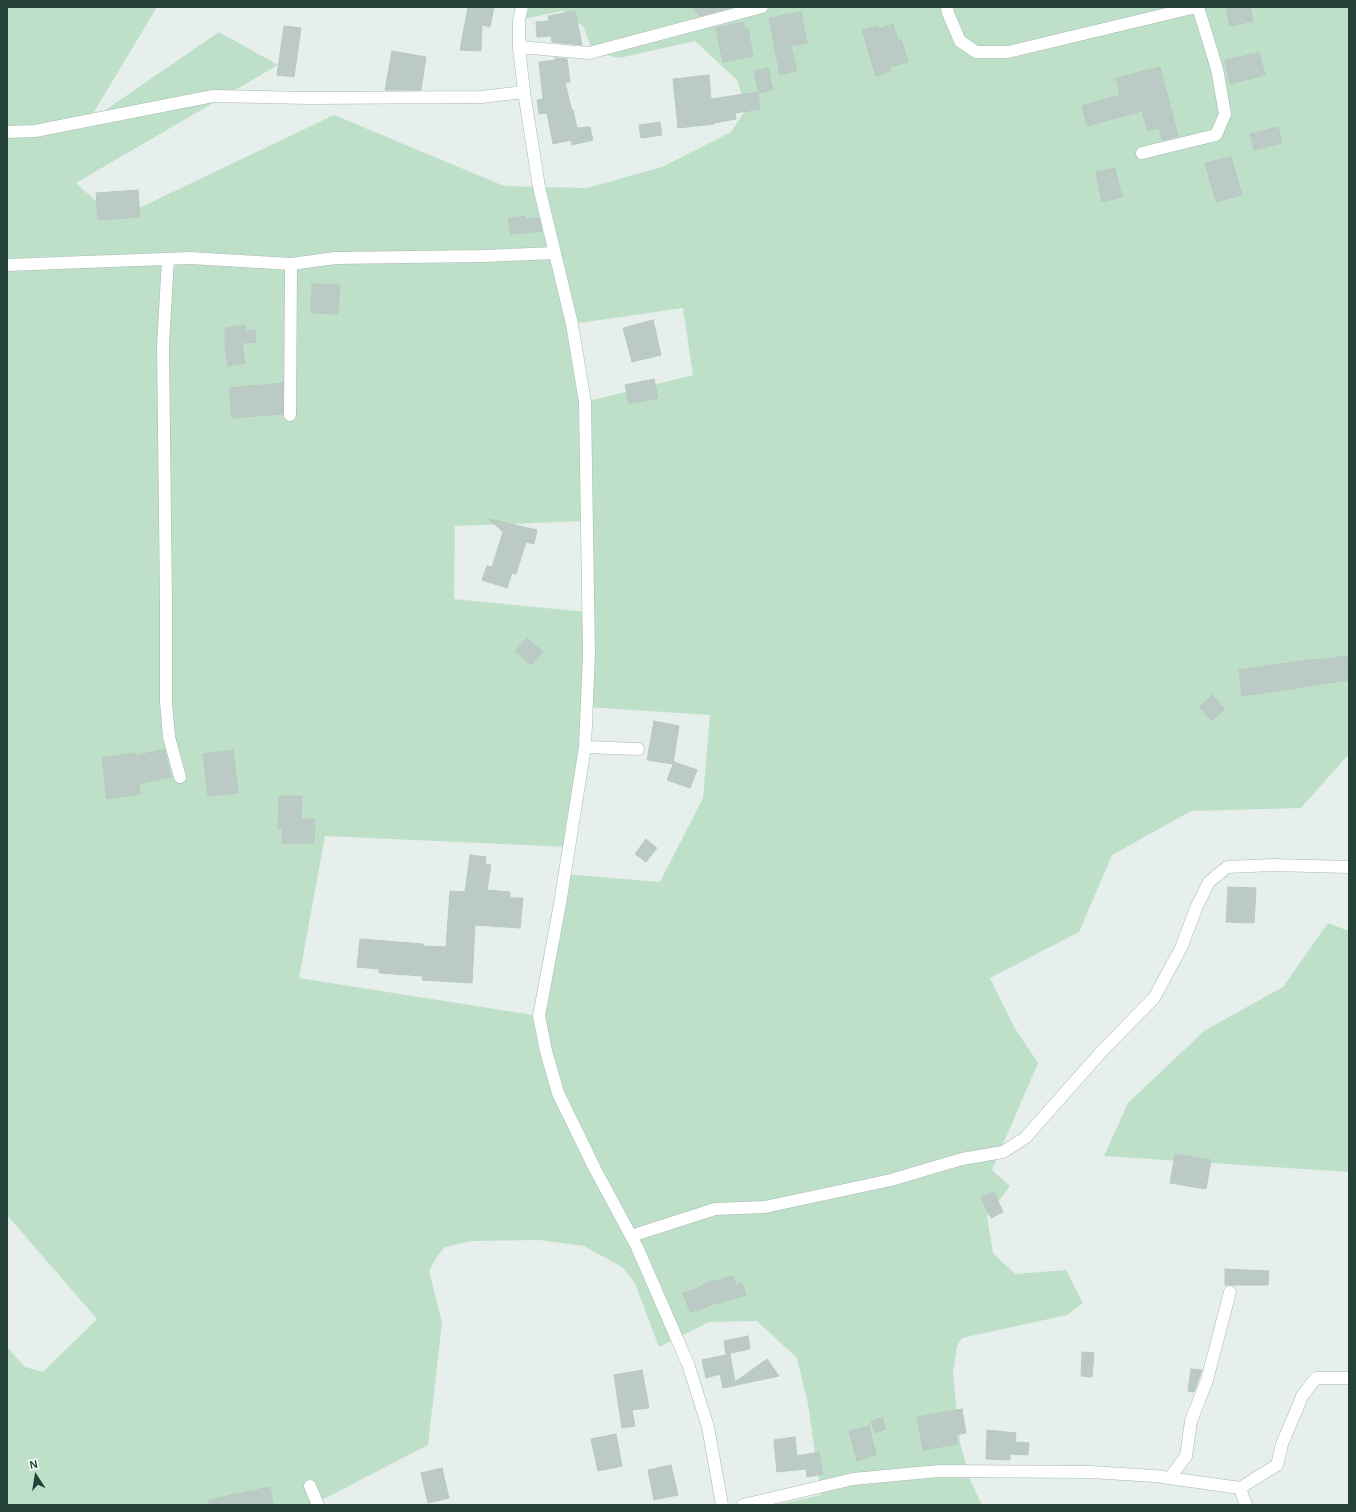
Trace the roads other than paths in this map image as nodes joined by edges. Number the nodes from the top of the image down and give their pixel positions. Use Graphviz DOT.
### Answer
graph roads {
  1 [pos="522,7"];
  2 [pos="762,7"];
  3 [pos="947,7"];
  4 [pos="1197,7"];
  5 [pos="519,47"];
  6 [pos="524,92"];
  7 [pos="7,132"];
  8 [pos="1142,153"];
  9 [pos="555,253"];
  10 [pos="168,259"];
  11 [pos="291,264"];
  12 [pos="7,266"];
  13 [pos="290,415"];
  14 [pos="585,747"];
  15 [pos="638,749"];
  16 [pos="180,777"];
  17 [pos="1349,867"];
  18 [pos="631,1236"];
  19 [pos="1230,1292"];
  20 [pos="1349,1378"];
  21 [pos="1170,1478"];
  22 [pos="310,1486"];
  23 [pos="1240,1488"];
  24 [pos="318,1505"];
  25 [pos="722,1505"];
  26 [pos="743,1505"];
  27 [pos="1246,1505"];
  1 -- 5 [label="street"];
  2 -- 5 [label="street"];
  3 -- 4 [label="street"];
  4 -- 8 [label="street"];
  5 -- 6 [label="street"];
  6 -- 7 [label="street"];
  6 -- 9 [label="street"];
  9 -- 11 [label="street"];
  9 -- 14 [label="street"];
  10 -- 11 [label="street"];
  10 -- 12 [label="street"];
  10 -- 16 [label="street"];
  11 -- 13 [label="street"];
  14 -- 15 [label="street"];
  14 -- 18 [label="street"];
  17 -- 18 [label="street"];
  18 -- 25 [label="street"];
  19 -- 21 [label="street"];
  20 -- 23 [label="street"];
  21 -- 23 [label="street"];
  21 -- 26 [label="street"];
  22 -- 24 [label="street"];
  23 -- 27 [label="street"];
}
